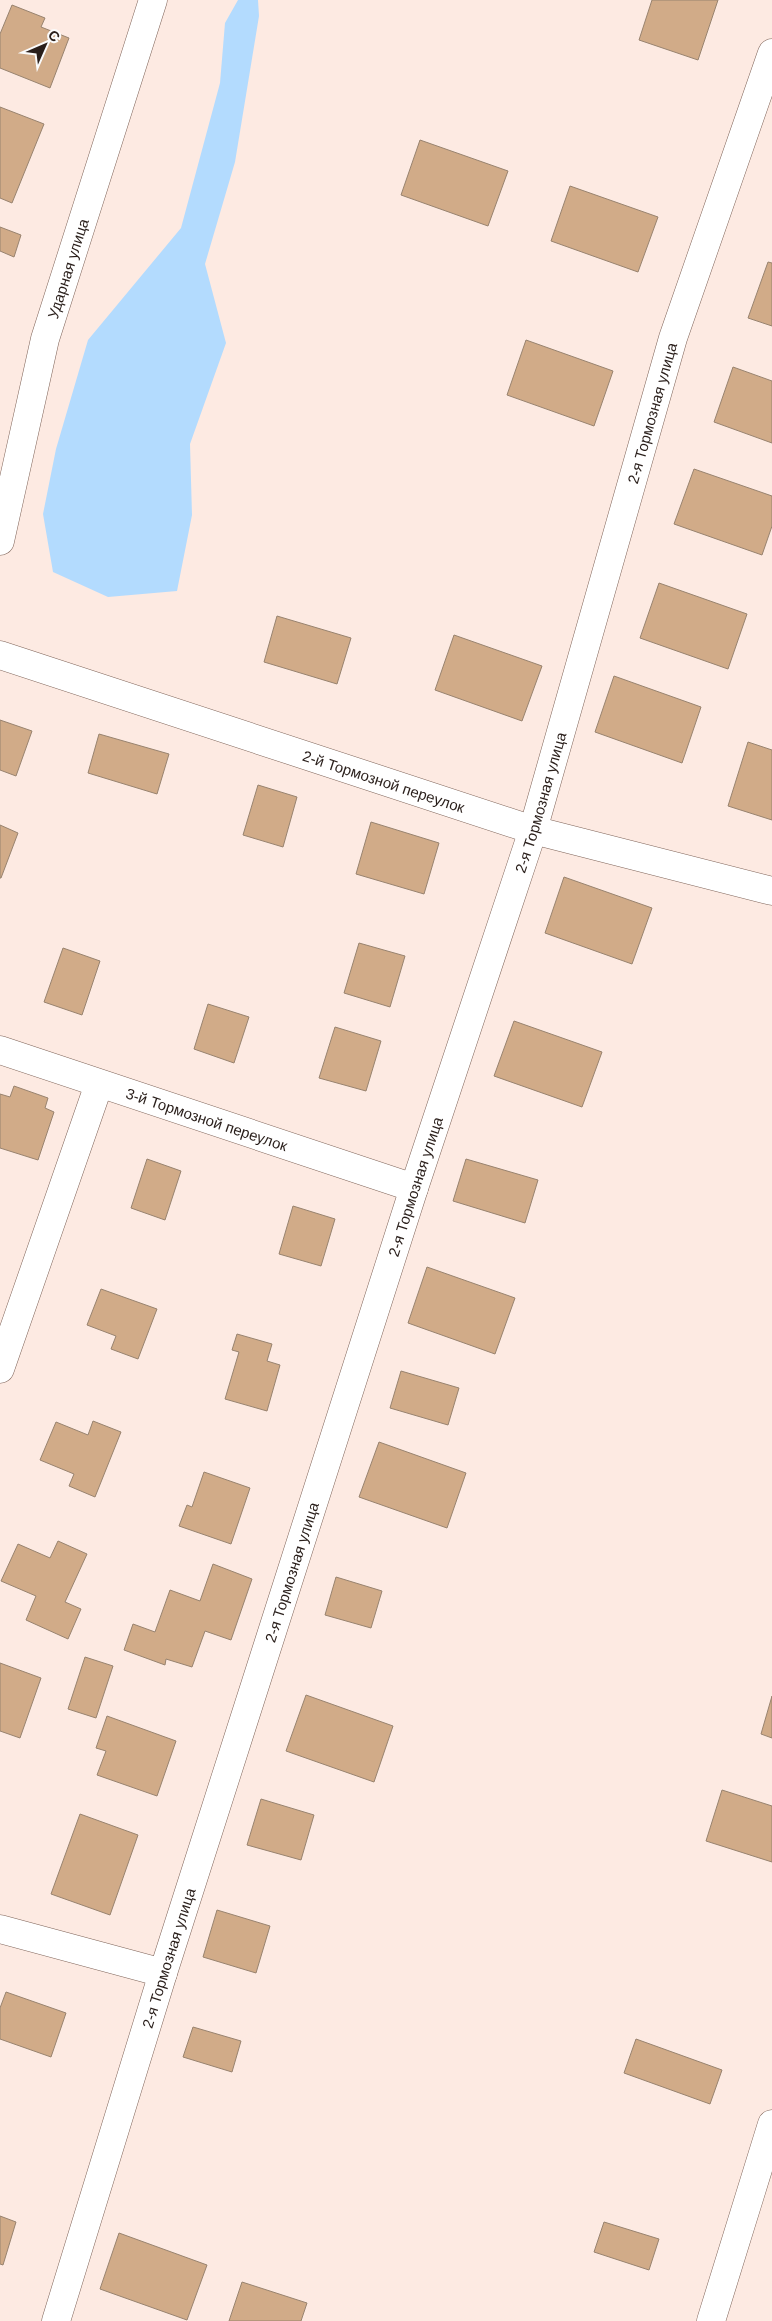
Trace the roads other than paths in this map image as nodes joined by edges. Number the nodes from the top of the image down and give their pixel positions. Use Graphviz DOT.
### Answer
graph roads {
  1 [pos="153,0"];
  2 [pos="772,53"];
  3 [pos="0,541"];
  4 [pos="0,655"];
  5 [pos="533,830"];
  6 [pos="772,891"];
  7 [pos="0,1050"];
  8 [pos="99,1084"];
  9 [pos="414,1188"];
  10 [pos="0,1369"];
  11 [pos="0,1929"];
  12 [pos="163,1973"];
  13 [pos="772,2124"];
  14 [pos="56,2321"];
  15 [pos="712,2321"];
  1 -- 3 [label="street, Ударная улица"];
  2 -- 5 [label="street, 2-я Тормозная улица"];
  4 -- 5 [label="street, 2-й Тормозной переулок"];
  5 -- 6 [label="street, 2-й Тормозной переулок"];
  5 -- 9 [label="street, 2-я Тормозная улица"];
  7 -- 8 [label="street, 3-й Тормозной переулок"];
  8 -- 9 [label="street, 3-й Тормозной переулок"];
  8 -- 10 [label="street"];
  9 -- 12 [label="street, 2-я Тормозная улица"];
  11 -- 12 [label="street"];
  12 -- 14 [label="street, 2-я Тормозная улица"];
  13 -- 15 [label="street"];
}
